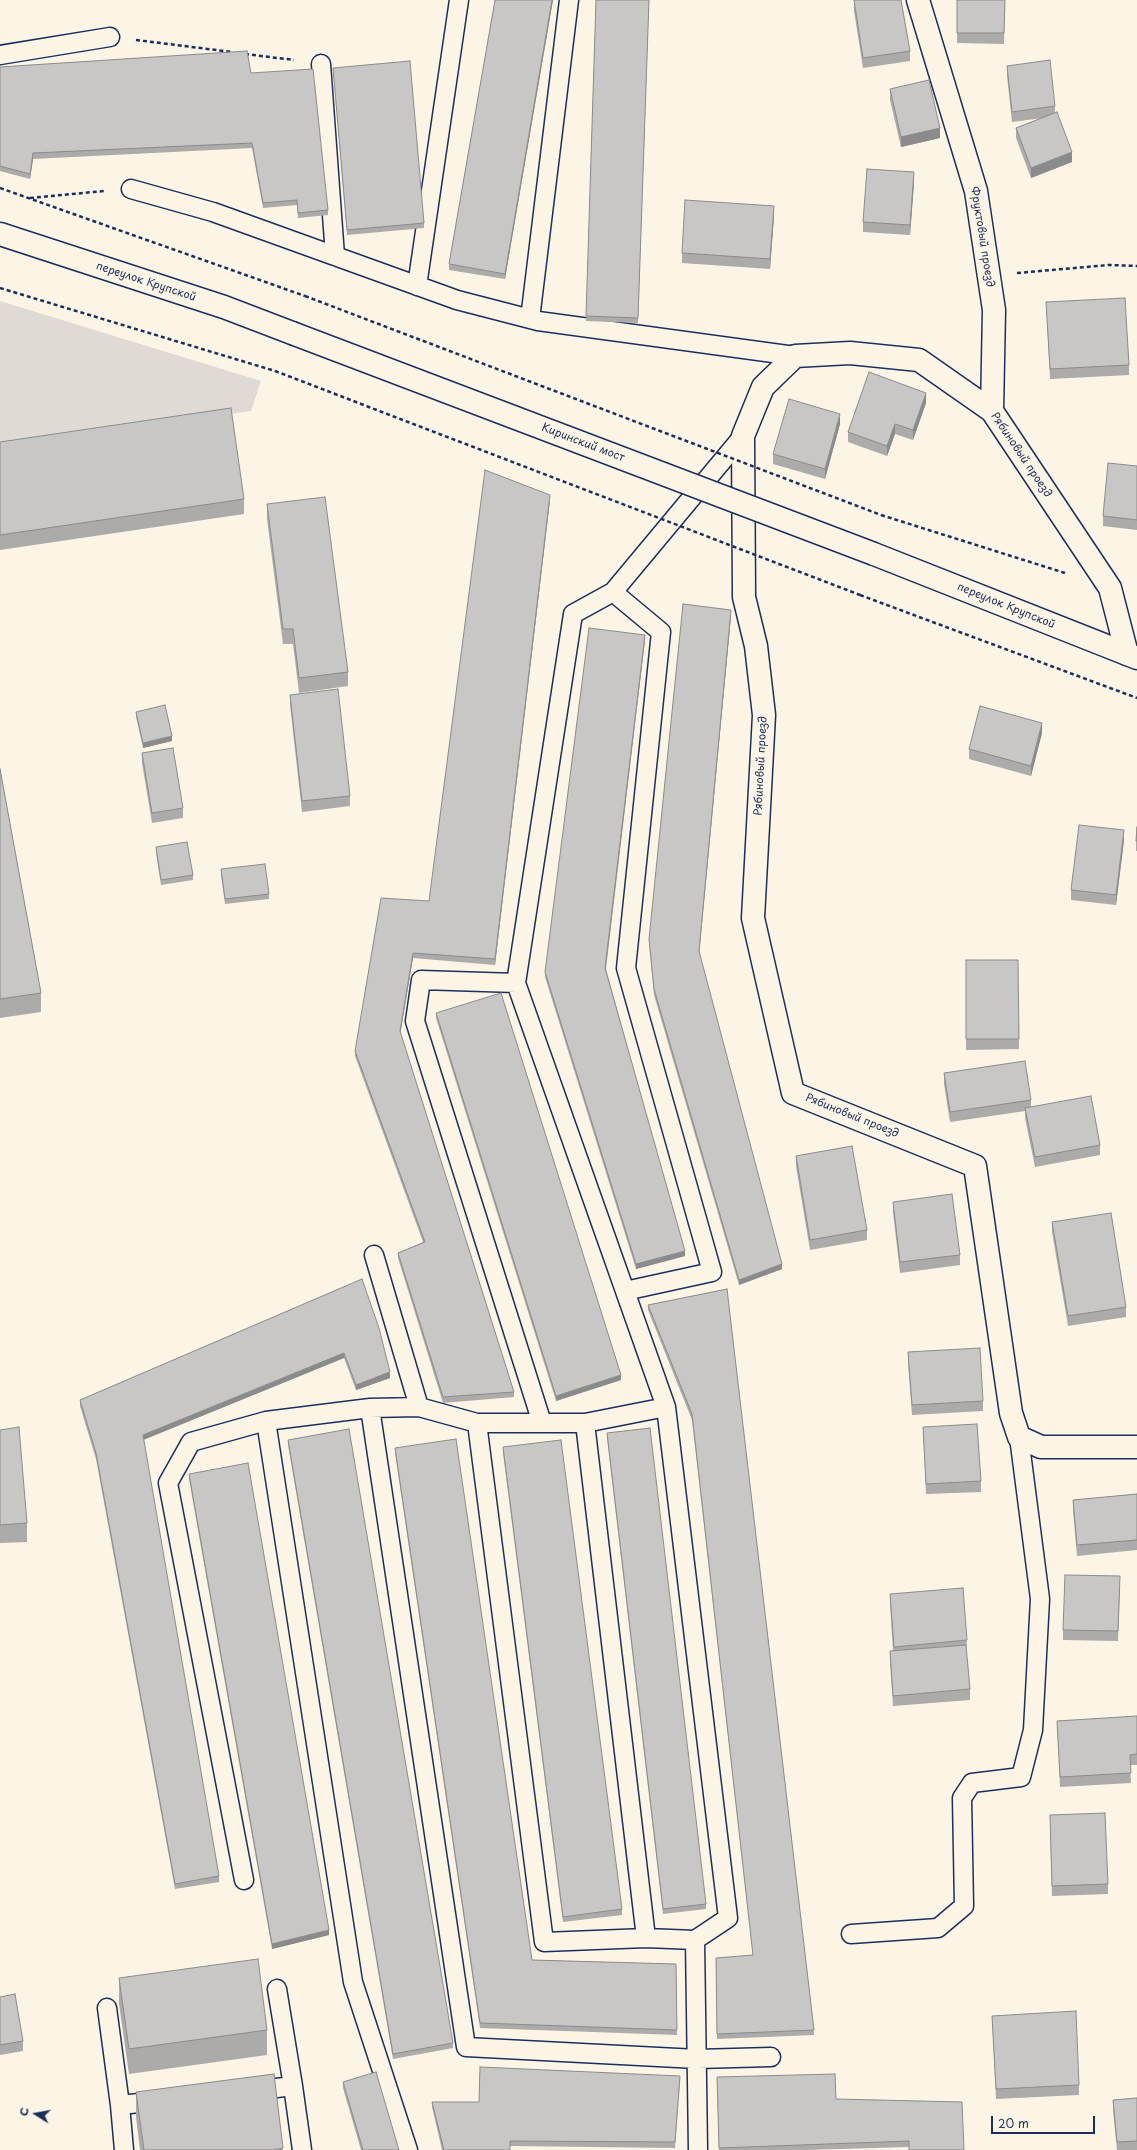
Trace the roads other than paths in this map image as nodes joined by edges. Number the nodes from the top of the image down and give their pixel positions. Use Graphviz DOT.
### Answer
graph roads {
  1 [pos="459,0"];
  2 [pos="569,0"];
  3 [pos="918,0"];
  4 [pos="110,37"];
  5 [pos="0,55"];
  6 [pos="321,64"];
  7 [pos="131,189"];
  8 [pos="0,234"];
  9 [pos="335,256"];
  10 [pos="417,286"];
  11 [pos="530,319"];
  12 [pos="292,333"];
  13 [pos="795,356"];
  14 [pos="992,411"];
  15 [pos="743,436"];
  16 [pos="874,554"];
  17 [pos="613,592"];
  18 [pos="1132,656"];
  19 [pos="516,983"];
  20 [pos="374,1255"];
  21 [pos="625,1291"];
  22 [pos="419,1407"];
  23 [pos="666,1407"];
  24 [pos="370,1408"];
  25 [pos="266,1420"];
  26 [pos="477,1423"];
  27 [pos="542,1423"];
  28 [pos="585,1423"];
  29 [pos="1019,1437"];
  30 [pos="1137,1447"];
  31 [pos="244,1880"];
  32 [pos="851,1934"];
  33 [pos="646,1938"];
  34 [pos="695,1940"];
  35 [pos="277,1989"];
  36 [pos="107,2008"];
  37 [pos="771,2057"];
  38 [pos="697,2059"];
  39 [pos="293,2086"];
  40 [pos="238,2092"];
  41 [pos="175,2099"];
  42 [pos="120,2105"];
  43 [pos="124,2150"];
  44 [pos="302,2150"];
  45 [pos="408,2150"];
  46 [pos="698,2150"];
  1 -- 10 [label="lane"];
  2 -- 11 [label="lane"];
  3 -- 14 [label="street, Фруктовый проезд"];
  4 -- 5 [label="lane"];
  6 -- 9 [label="lane"];
  7 -- 9 [label="lane"];
  8 -- 12 [label="street, переулок Крупской"];
  9 -- 10 [label="lane"];
  10 -- 11 [label="lane"];
  11 -- 13 [label="lane"];
  12 -- 16 [label="street, Киринский мост, bridge"];
  13 -- 14 [label="street, Рябиновый проезд"];
  13 -- 15 [label="street, Рябиновый проезд"];
  14 -- 18 [label="street, Рябиновый проезд"];
  15 -- 17 [label="lane"];
  15 -- 29 [label="street, Рябиновый проезд"];
  16 -- 18 [label="street, переулок Крупской"];
  17 -- 19 [label="lane"];
  17 -- 21 [label="lane"];
  19 -- 21 [label="lane"];
  19 -- 27 [label="lane"];
  20 -- 22 [label="lane"];
  21 -- 23 [label="lane"];
  22 -- 24 [label="lane"];
  22 -- 26 [label="lane"];
  23 -- 28 [label="lane"];
  23 -- 34 [label="lane"];
  24 -- 25 [label="lane"];
  24 -- 38 [label="lane"];
  25 -- 31 [label="lane"];
  25 -- 45 [label="lane"];
  26 -- 27 [label="lane"];
  26 -- 33 [label="lane"];
  27 -- 28 [label="lane"];
  28 -- 33 [label="lane"];
  29 -- 30 [label="street"];
  29 -- 32 [label="lane"];
  33 -- 34 [label="lane"];
  34 -- 38 [label="lane"];
  35 -- 39 [label="lane"];
  36 -- 42 [label="lane"];
  37 -- 38 [label="lane"];
  38 -- 46 [label="lane"];
  39 -- 40 [label="lane"];
  39 -- 44 [label="lane"];
  41 -- 42 [label="lane"];
  42 -- 43 [label="lane"];
}
